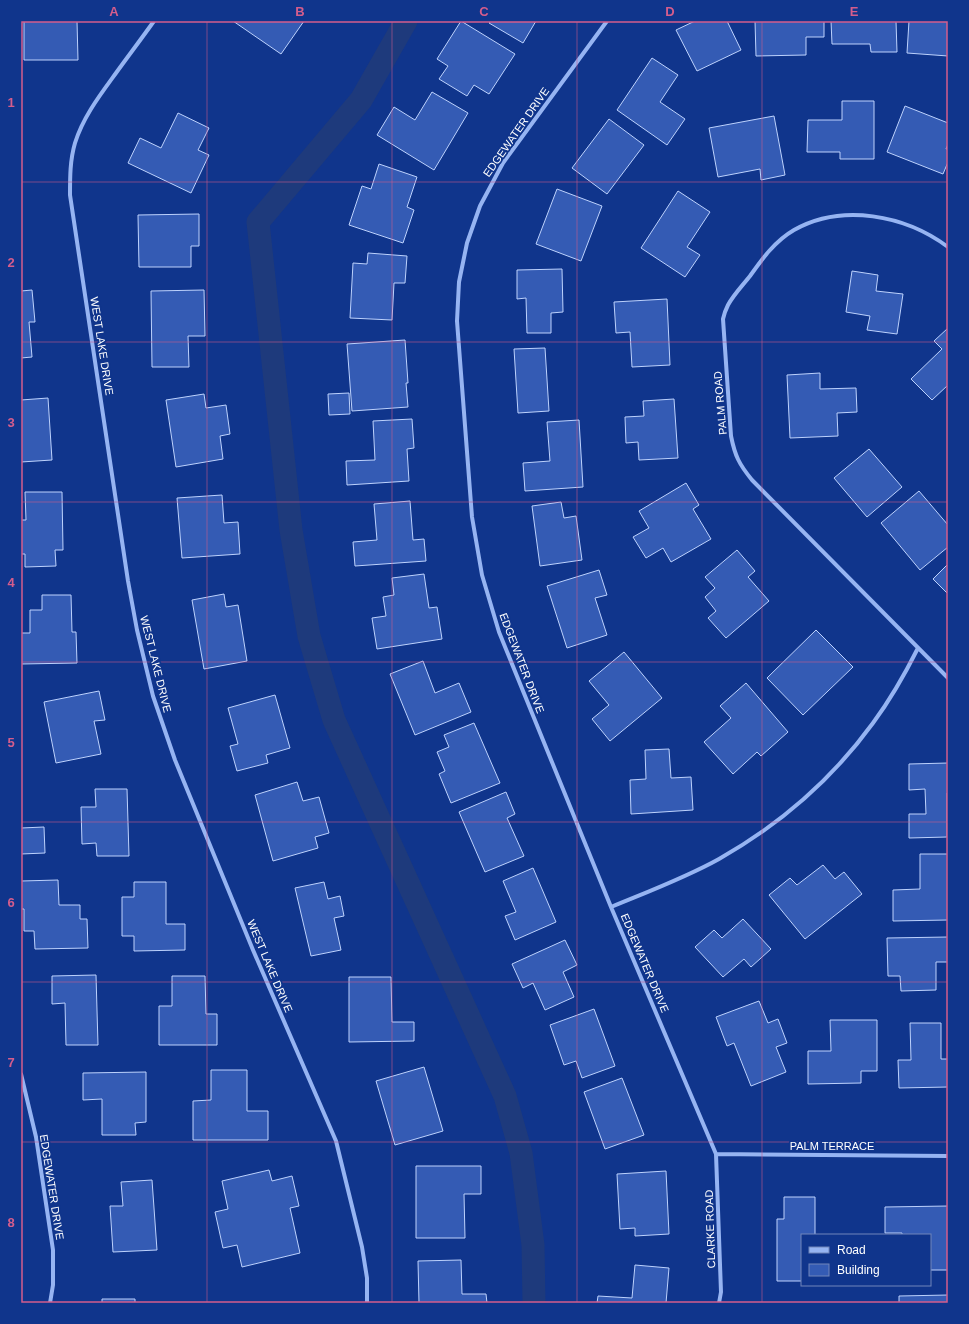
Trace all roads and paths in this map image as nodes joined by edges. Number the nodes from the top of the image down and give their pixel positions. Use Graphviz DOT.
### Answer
graph roads {
  1 [pos="154,21"];
  2 [pos="607,21"];
  3 [pos="948,247"];
  4 [pos="918,648"];
  5 [pos="948,678"];
  6 [pos="611,907"];
  7 [pos="21,1074"];
  8 [pos="716,1154"];
  9 [pos="948,1156"];
  10 [pos="50,1303"];
  11 [pos="368,1303"];
  12 [pos="719,1303"];
  1 -- 11 [label="street, WEST LAKE DRIVE"];
  2 -- 6 [label="street, EDGEWATER DRIVE"];
  3 -- 4 [label="street, PALM ROAD"];
  4 -- 5 [label="street, PALM ROAD"];
  4 -- 6 [label="street"];
  6 -- 8 [label="street, EDGEWATER DRIVE"];
  7 -- 10 [label="street, EDGEWATER DRIVE"];
  8 -- 9 [label="street, PALM TERRACE"];
  8 -- 12 [label="street, CLARKE ROAD"];
}
